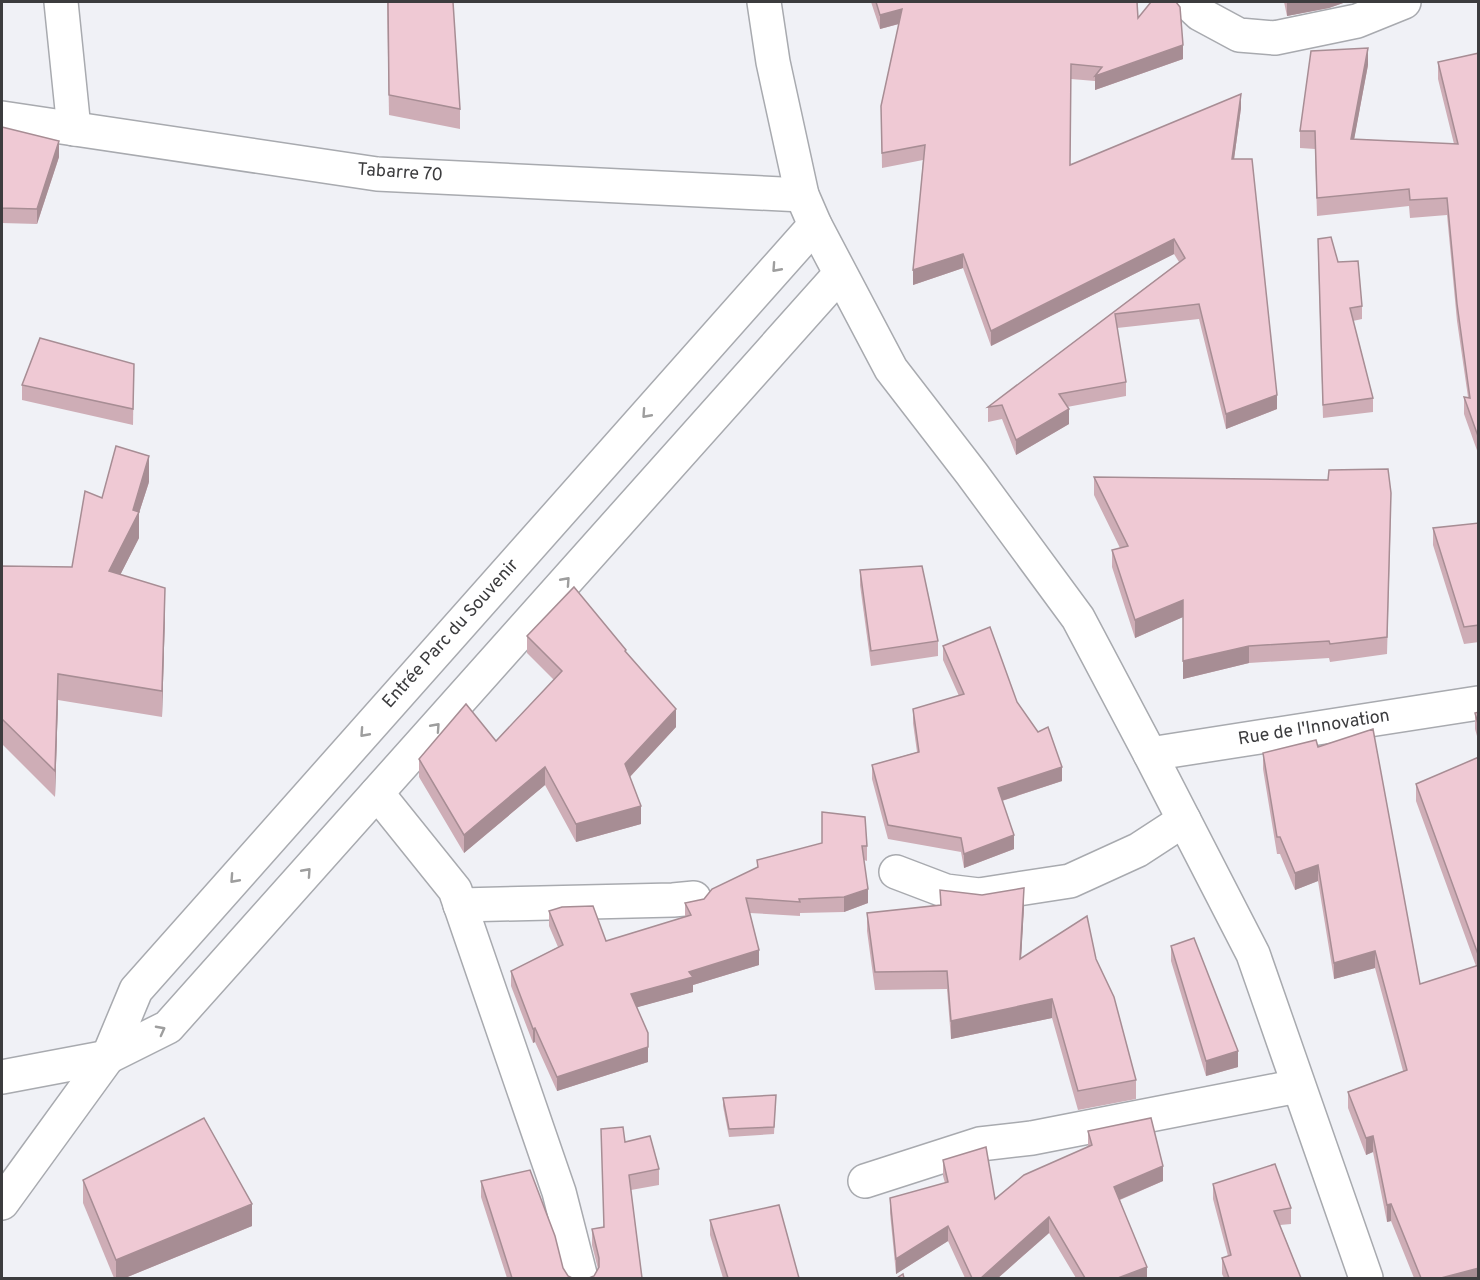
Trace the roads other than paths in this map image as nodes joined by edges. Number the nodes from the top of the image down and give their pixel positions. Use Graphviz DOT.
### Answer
graph roads {
  1 [pos="60,2"];
  2 [pos="764,2"];
  3 [pos="1188,2"];
  4 [pos="1404,2"];
  5 [pos="2,118"];
  6 [pos="74,129"];
  7 [pos="808,210"];
  8 [pos="840,274"];
  9 [pos="1479,703"];
  10 [pos="1150,754"];
  11 [pos="377,793"];
  12 [pos="1184,820"];
  13 [pos="896,872"];
  14 [pos="694,897"];
  15 [pos="460,906"];
  16 [pos="108,1057"];
  17 [pos="2,1077"];
  18 [pos="1298,1086"];
  19 [pos="865,1181"];
  20 [pos="2,1203"];
  21 [pos="581,1278"];
  22 [pos="1366,1278"];
  1 -- 6 [label="street"];
  2 -- 7 [label="street"];
  3 -- 4 [label="street"];
  5 -- 6 [label="street, Tabarre 70"];
  6 -- 7 [label="street, Tabarre 70"];
  7 -- 8 [label="street"];
  7 -- 16 [label="street, Entrée Parc du Souvenir, one-way"];
  8 -- 10 [label="street"];
  11 -- 8 [label="street, Entrée Parc du Souvenir, one-way"];
  9 -- 10 [label="street, Rue de l'Innovation"];
  10 -- 12 [label="street"];
  11 -- 15 [label="street"];
  16 -- 11 [label="street, Entrée Parc du Souvenir, one-way"];
  12 -- 13 [label="street"];
  12 -- 18 [label="street"];
  14 -- 15 [label="street"];
  15 -- 21 [label="street"];
  16 -- 17 [label="street"];
  16 -- 20 [label="street, Entrée Parc du Souvenir"];
  18 -- 19 [label="street"];
  18 -- 22 [label="street"];
}
